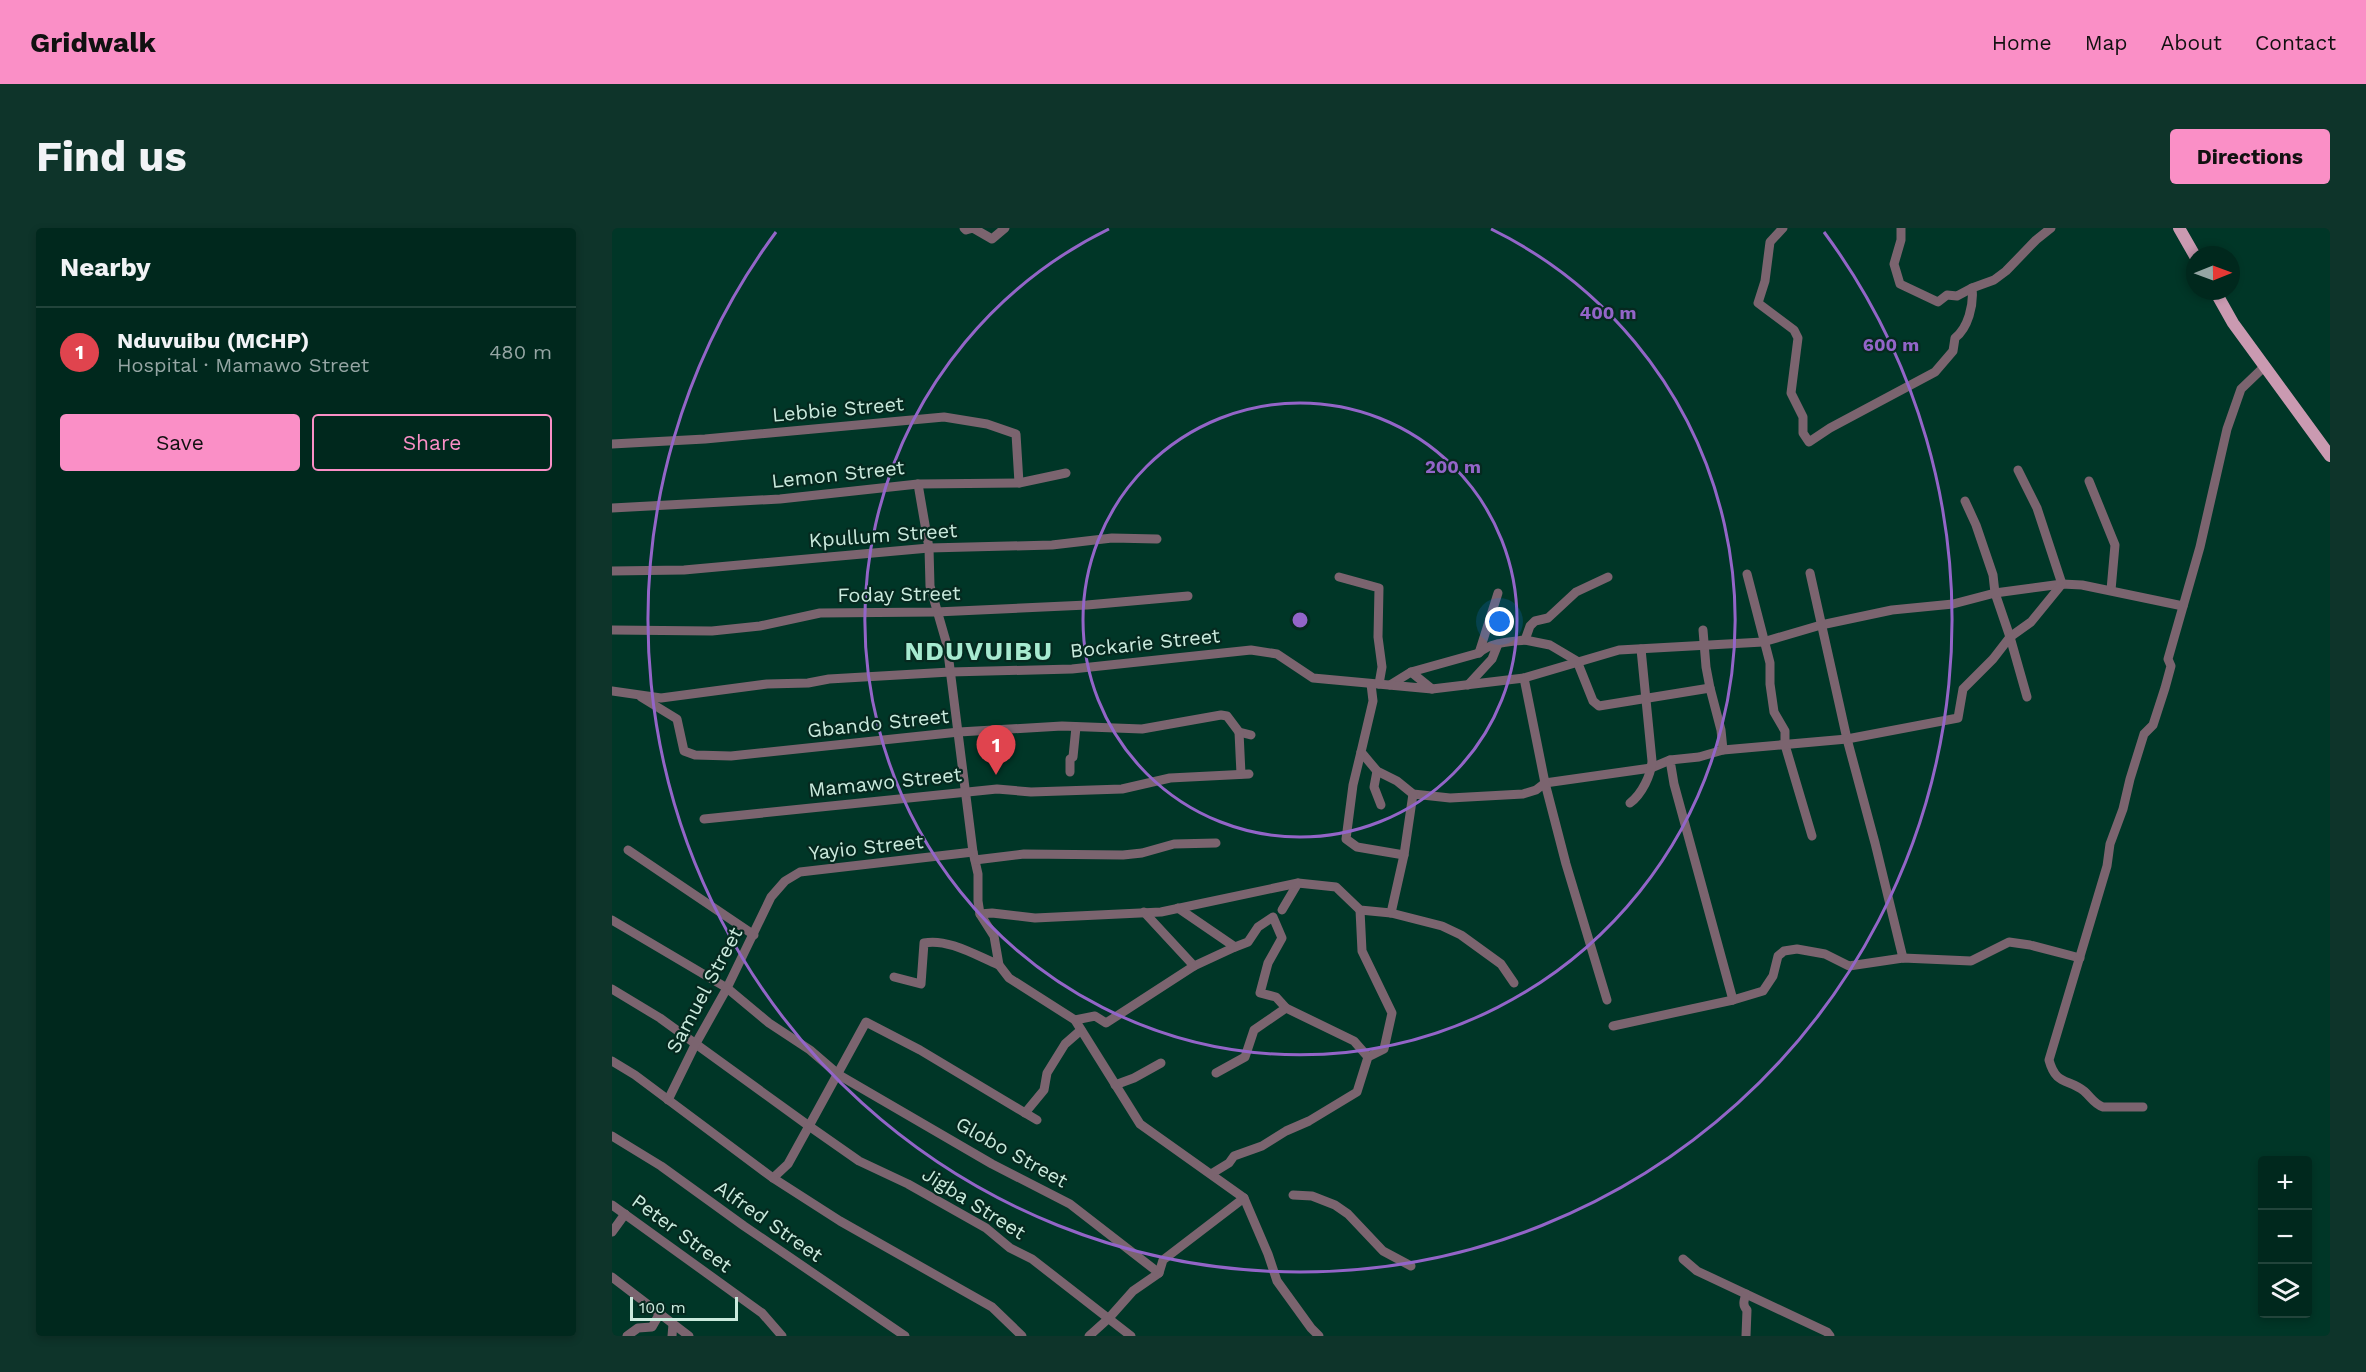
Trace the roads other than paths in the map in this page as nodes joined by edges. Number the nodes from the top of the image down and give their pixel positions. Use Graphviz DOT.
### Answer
graph roads {
  1 [pos="964,228"];
  2 [pos="1005,228"];
  3 [pos="1783,228"];
  4 [pos="1901,228"];
  5 [pos="2052,228"];
  6 [pos="2179,228"];
  7 [pos="2189,246"];
  8 [pos="1972,288"];
  9 [pos="2220,300"];
  10 [pos="2265,366"];
  11 [pos="612,444"];
  12 [pos="2330,456"];
  13 [pos="2018,470"];
  14 [pos="1066,473"];
  15 [pos="2089,481"];
  16 [pos="1019,483"];
  17 [pos="918,484"];
  18 [pos="1965,501"];
  19 [pos="612,508"];
  20 [pos="1157,539"];
  21 [pos="929,548"];
  22 [pos="612,571"];
  23 [pos="1810,573"];
  24 [pos="1748,574"];
  25 [pos="1339,577"];
  26 [pos="1608,577"];
  27 [pos="2062,584"];
  28 [pos="2111,590"];
  29 [pos="1498,593"];
  30 [pos="1995,593"];
  31 [pos="1188,596"];
  32 [pos="2183,606"];
  33 [pos="936,612"];
  34 [pos="1821,624"];
  35 [pos="612,630"];
  36 [pos="1703,630"];
  37 [pos="2010,637"];
  38 [pos="1525,640"];
  39 [pos="1763,642"];
  40 [pos="1498,644"];
  41 [pos="1704,646"];
  42 [pos="1641,649"];
  43 [pos="1479,653"];
  44 [pos="1576,662"];
  45 [pos="950,672"];
  46 [pos="1411,672"];
  47 [pos="1524,678"];
  48 [pos="1375,684"];
  49 [pos="1390,685"];
  50 [pos="1468,685"];
  51 [pos="1710,688"];
  52 [pos="1432,689"];
  53 [pos="612,691"];
  54 [pos="641,696"];
  55 [pos="2027,697"];
  56 [pos="1646,698"];
  57 [pos="1076,727"];
  58 [pos="959,732"];
  59 [pos="1239,732"];
  60 [pos="1251,735"];
  61 [pos="1847,739"];
  62 [pos="1785,745"];
  63 [pos="1723,750"];
  64 [pos="1361,752"];
  65 [pos="1670,760"];
  66 [pos="1651,768"];
  67 [pos="1377,771"];
  68 [pos="1070,772"];
  69 [pos="1545,783"];
  70 [pos="967,792"];
  71 [pos="1413,794"];
  72 [pos="1630,803"];
  73 [pos="1381,805"];
  74 [pos="704,819"];
  75 [pos="1812,836"];
  76 [pos="1216,843"];
  77 [pos="628,850"];
  78 [pos="1404,855"];
  79 [pos="974,856"];
  80 [pos="1298,883"];
  81 [pos="771,897"];
  82 [pos="1178,908"];
  83 [pos="1282,910"];
  84 [pos="1360,910"];
  85 [pos="1144,912"];
  86 [pos="1391,913"];
  87 [pos="980,914"];
  88 [pos="612,920"];
  89 [pos="754,935"];
  90 [pos="1235,947"];
  91 [pos="1903,958"];
  92 [pos="2080,958"];
  93 [pos="999,965"];
  94 [pos="1194,966"];
  95 [pos="894,977"];
  96 [pos="1514,983"];
  97 [pos="727,988"];
  98 [pos="612,989"];
  99 [pos="1607,1000"];
  100 [pos="1733,1000"];
  101 [pos="1286,1008"];
  102 [pos="1075,1020"];
  103 [pos="1613,1026"];
  104 [pos="1081,1030"];
  105 [pos="695,1045"];
  106 [pos="1368,1057"];
  107 [pos="612,1061"];
  108 [pos="1161,1063"];
  109 [pos="1216,1073"];
  110 [pos="839,1074"];
  111 [pos="1115,1085"];
  112 [pos="668,1100"];
  113 [pos="2143,1107"];
  114 [pos="1024,1113"];
  115 [pos="1037,1120"];
  116 [pos="809,1126"];
  117 [pos="612,1136"];
  118 [pos="1211,1174"];
  119 [pos="773,1178"];
  120 [pos="1293,1196"];
  121 [pos="1244,1198"];
  122 [pos="612,1205"];
  123 [pos="625,1214"];
  124 [pos="612,1232"];
  125 [pos="1683,1259"];
  126 [pos="1411,1266"];
  127 [pos="1159,1273"];
  128 [pos="612,1277"];
  129 [pos="1746,1294"];
  130 [pos="660,1313"];
  131 [pos="1112,1320"];
  132 [pos="673,1324"];
  133 [pos="627,1336"];
  134 [pos="672,1336"];
  135 [pos="689,1336"];
  136 [pos="782,1336"];
  137 [pos="905,1336"];
  138 [pos="1022,1336"];
  139 [pos="1089,1336"];
  140 [pos="1131,1336"];
  141 [pos="1319,1336"];
  142 [pos="1746,1336"];
  143 [pos="1830,1336"];
  1 -- 2 [label="street"];
  3 -- 8 [label="street"];
  4 -- 8 [label="street"];
  5 -- 8 [label="street"];
  6 -- 7 [label="main road"];
  9 -- 10 [label="main road"];
  10 -- 12 [label="main road"];
  10 -- 32 [label="street"];
  11 -- 16 [label="street, Lebbie Street"];
  13 -- 27 [label="street"];
  14 -- 16 [label="street, Lemon Street"];
  15 -- 28 [label="street"];
  16 -- 17 [label="street, Lemon Street"];
  17 -- 19 [label="street, Lemon Street"];
  17 -- 21 [label="street"];
  18 -- 30 [label="street"];
  20 -- 21 [label="street, Kpullum Street"];
  21 -- 22 [label="street, Kpullum Street"];
  21 -- 33 [label="street"];
  23 -- 34 [label="street"];
  24 -- 39 [label="street"];
  25 -- 48 [label="street"];
  26 -- 38 [label="street"];
  27 -- 28 [label="street, Bockarie Street"];
  27 -- 30 [label="street, Bockarie Street"];
  27 -- 37 [label="street"];
  28 -- 32 [label="street, Bockarie Street"];
  29 -- 43 [label="street"];
  30 -- 34 [label="street, Bockarie Street"];
  30 -- 37 [label="street"];
  31 -- 33 [label="street, Foday Street"];
  32 -- 92 [label="street"];
  33 -- 35 [label="street, Foday Street"];
  33 -- 45 [label="street"];
  34 -- 39 [label="street, Bockarie Street"];
  34 -- 61 [label="street"];
  36 -- 41 [label="street"];
  37 -- 55 [label="street"];
  37 -- 61 [label="street"];
  38 -- 40 [label="street"];
  38 -- 44 [label="street"];
  39 -- 41 [label="street, Bockarie Street"];
  39 -- 62 [label="street"];
  40 -- 43 [label="street"];
  40 -- 50 [label="street"];
  41 -- 42 [label="street, Bockarie Street"];
  41 -- 51 [label="street"];
  42 -- 44 [label="street, Bockarie Street"];
  42 -- 56 [label="street"];
  43 -- 46 [label="street"];
  44 -- 47 [label="street, Bockarie Street"];
  44 -- 56 [label="street"];
  45 -- 48 [label="street, Bockarie Street"];
  45 -- 54 [label="street, Bockarie Street"];
  45 -- 58 [label="street"];
  46 -- 49 [label="street"];
  46 -- 52 [label="street"];
  47 -- 50 [label="street, Bockarie Street"];
  47 -- 69 [label="street"];
  48 -- 49 [label="street, Bockarie Street"];
  48 -- 64 [label="street"];
  49 -- 52 [label="street, Bockarie Street"];
  50 -- 52 [label="street, Bockarie Street"];
  51 -- 56 [label="street"];
  51 -- 63 [label="street"];
  53 -- 54 [label="street, Bockarie Street"];
  54 -- 58 [label="street, Gbando Street"];
  56 -- 66 [label="street"];
  57 -- 58 [label="street, Gbando Street"];
  57 -- 59 [label="street, Gbando Street"];
  57 -- 68 [label="street"];
  58 -- 70 [label="street"];
  59 -- 60 [label="street, Gbando Street"];
  59 -- 70 [label="street, Mamawo Street"];
  61 -- 62 [label="street"];
  61 -- 91 [label="street"];
  62 -- 63 [label="street"];
  62 -- 75 [label="street"];
  63 -- 65 [label="street"];
  64 -- 67 [label="street"];
  64 -- 78 [label="street"];
  65 -- 66 [label="street"];
  65 -- 100 [label="street"];
  66 -- 69 [label="street"];
  66 -- 72 [label="street"];
  67 -- 71 [label="street"];
  67 -- 73 [label="street"];
  69 -- 71 [label="street"];
  69 -- 99 [label="street"];
  70 -- 74 [label="street, Mamawo Street"];
  70 -- 79 [label="street"];
  71 -- 78 [label="street"];
  76 -- 79 [label="street, Yayio Street"];
  77 -- 89 [label="street"];
  78 -- 86 [label="street"];
  79 -- 81 [label="street, Yayio Street"];
  79 -- 87 [label="street"];
  80 -- 82 [label="street"];
  80 -- 83 [label="street"];
  80 -- 84 [label="street"];
  81 -- 89 [label="street, Samuel Street"];
  82 -- 85 [label="street"];
  82 -- 90 [label="street"];
  84 -- 86 [label="street"];
  84 -- 106 [label="street"];
  85 -- 87 [label="street"];
  85 -- 94 [label="street"];
  86 -- 96 [label="street"];
  87 -- 93 [label="street"];
  88 -- 97 [label="street, Globo Street"];
  89 -- 97 [label="street, Samuel Street"];
  90 -- 94 [label="street"];
  90 -- 101 [label="street"];
  91 -- 92 [label="street"];
  91 -- 100 [label="street"];
  92 -- 113 [label="street"];
  93 -- 95 [label="street"];
  93 -- 102 [label="street"];
  94 -- 102 [label="street"];
  97 -- 105 [label="street, Samuel Street"];
  97 -- 110 [label="street, Globo Street"];
  98 -- 105 [label="street, Jigba Street"];
  100 -- 103 [label="street"];
  101 -- 106 [label="street"];
  101 -- 109 [label="street"];
  102 -- 104 [label="street"];
  104 -- 111 [label="street"];
  104 -- 114 [label="street"];
  105 -- 112 [label="street, Samuel Street"];
  105 -- 116 [label="street, Jigba Street"];
  106 -- 118 [label="street"];
  107 -- 112 [label="street"];
  108 -- 111 [label="street"];
  110 -- 114 [label="street"];
  110 -- 116 [label="street"];
  110 -- 127 [label="street, Globo Street"];
  111 -- 118 [label="street"];
  112 -- 119 [label="street"];
  114 -- 115 [label="street"];
  116 -- 119 [label="street"];
  116 -- 131 [label="street, Jigba Street"];
  117 -- 137 [label="street, Alfred Street"];
  118 -- 121 [label="street"];
  119 -- 138 [label="street"];
  120 -- 126 [label="street"];
  121 -- 127 [label="street"];
  121 -- 141 [label="street"];
  122 -- 123 [label="street, Peter Street"];
  123 -- 124 [label="street"];
  123 -- 136 [label="street, Peter Street"];
  125 -- 129 [label="street"];
  127 -- 131 [label="street"];
  128 -- 130 [label="street"];
  129 -- 142 [label="street"];
  129 -- 143 [label="street"];
  130 -- 132 [label="street"];
  130 -- 133 [label="street"];
  131 -- 139 [label="street"];
  131 -- 140 [label="street, Jigba Street"];
  132 -- 134 [label="street"];
  132 -- 135 [label="street"];
}
